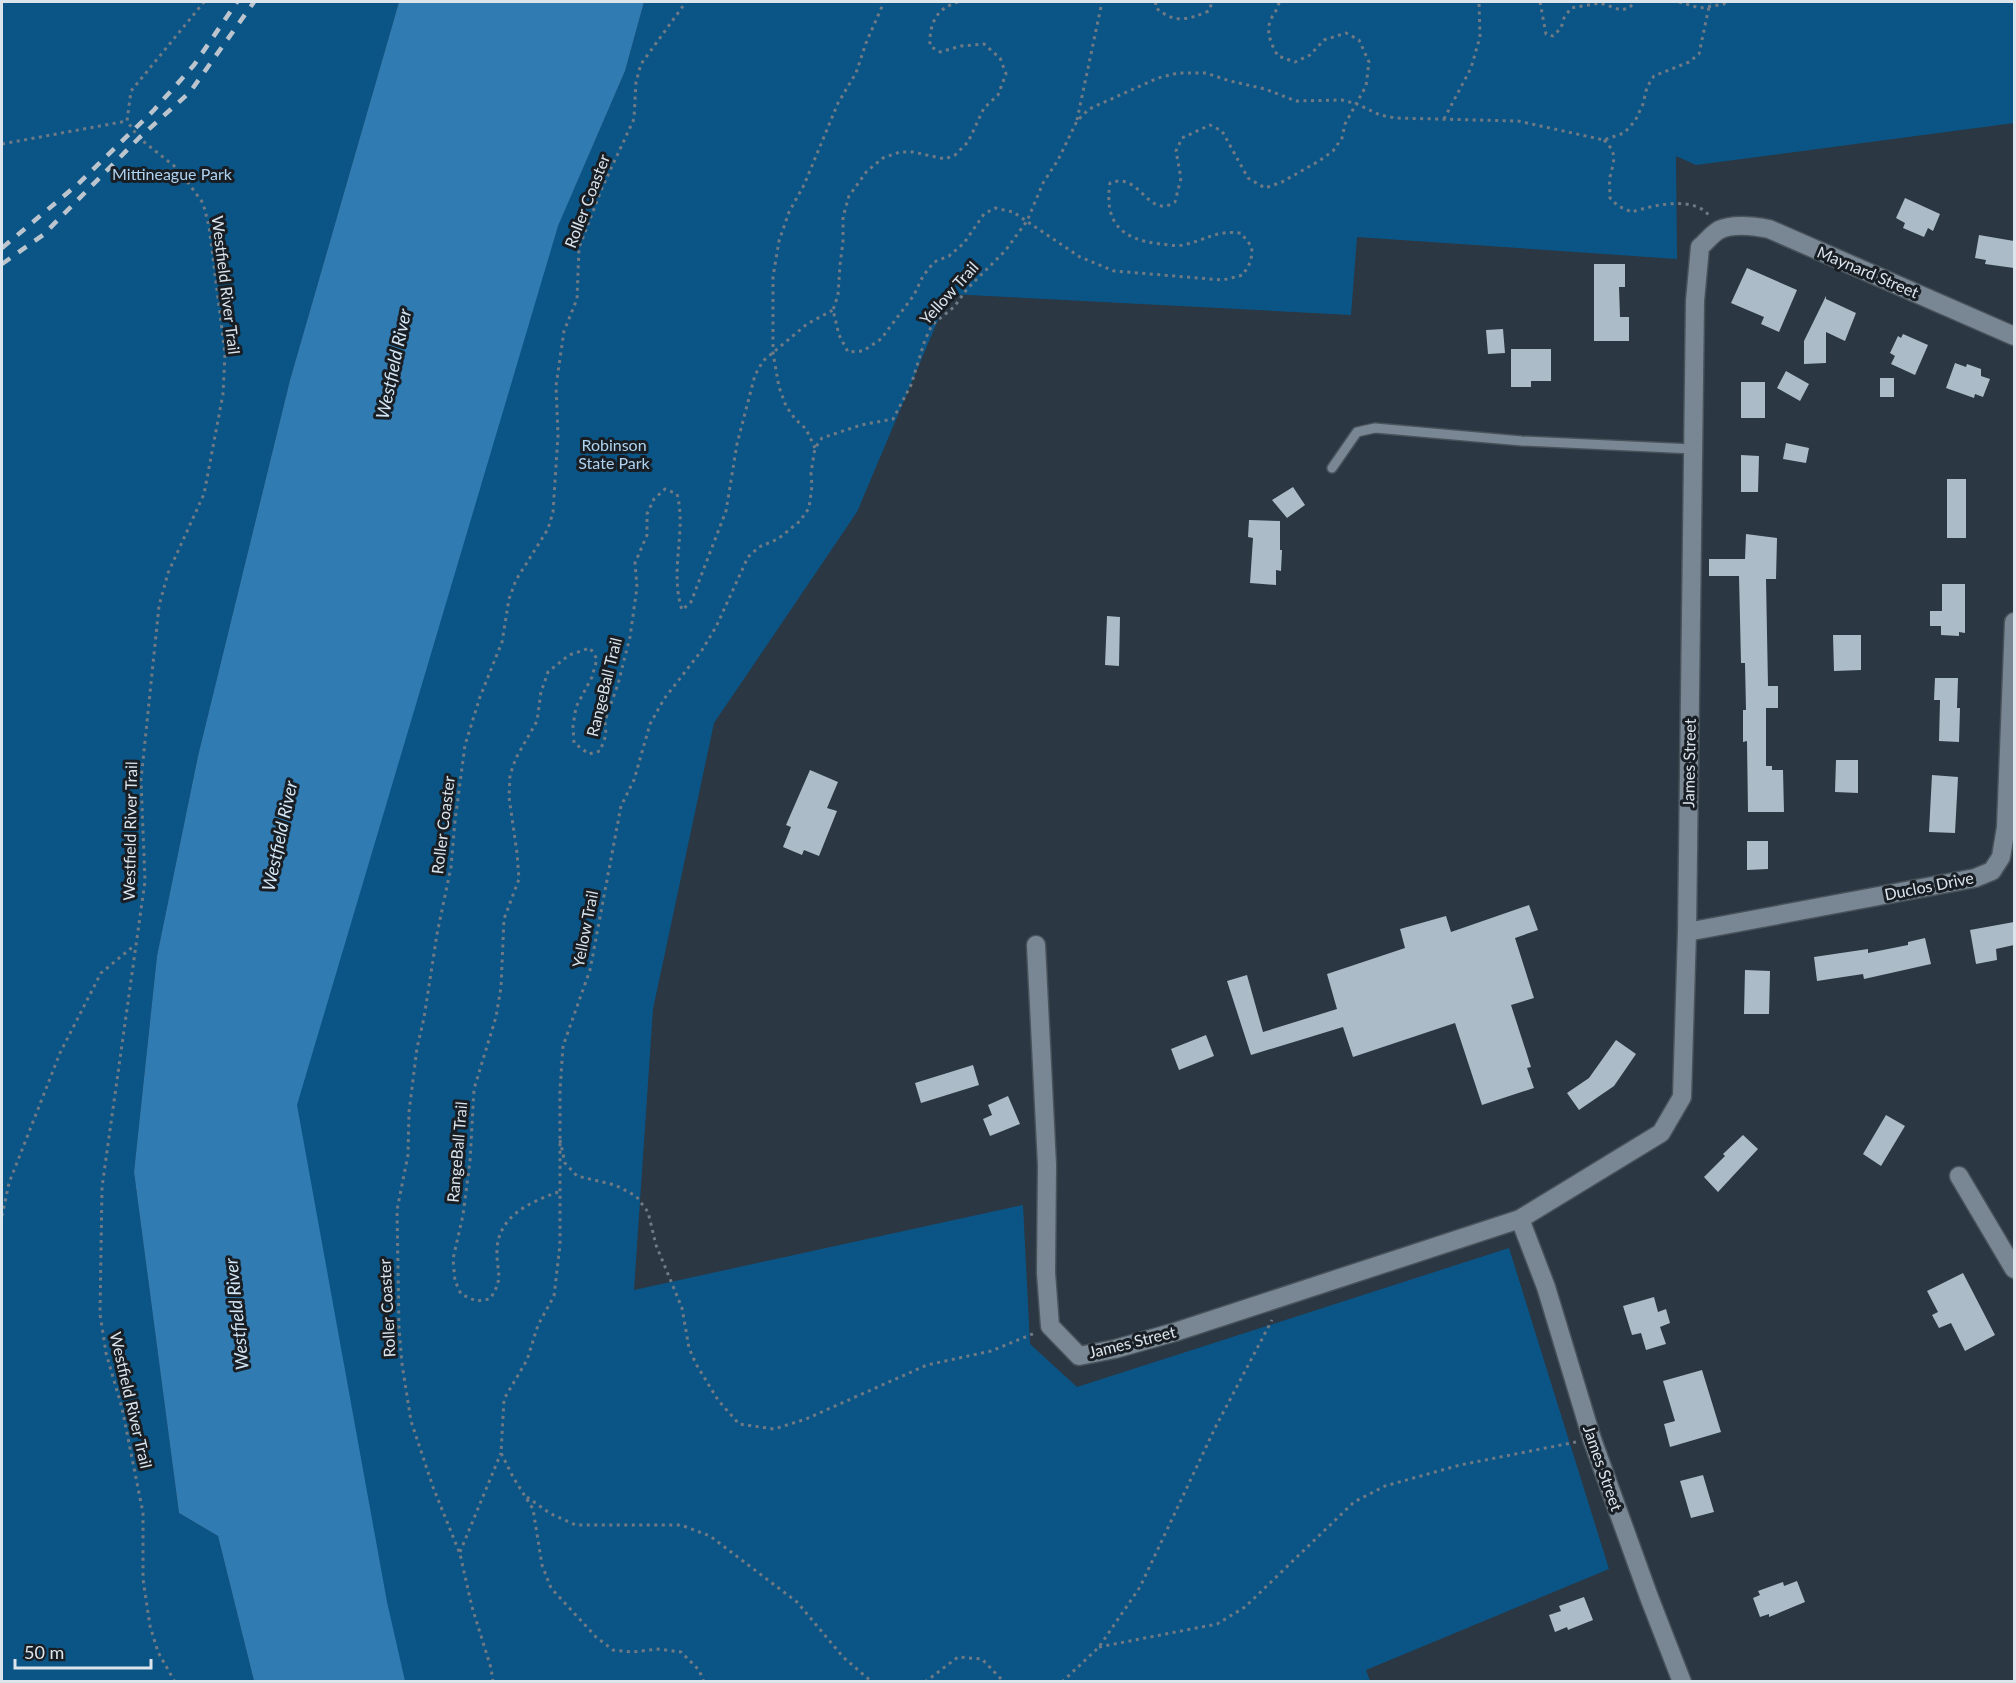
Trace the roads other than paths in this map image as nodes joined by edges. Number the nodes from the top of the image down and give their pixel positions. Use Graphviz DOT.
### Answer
graph roads {
  1 [pos="1718,231"];
  2 [pos="2014,336"];
  3 [pos="1693,450"];
  4 [pos="1332,468"];
  5 [pos="2014,622"];
  6 [pos="1687,932"];
  7 [pos="1036,945"];
  8 [pos="1959,1176"];
  9 [pos="1520,1219"];
  10 [pos="2014,1269"];
  11 [pos="1682,1682"];
  1 -- 2 [label="street, Maynard Street"];
  1 -- 3 [label="street, James Street"];
  3 -- 4 [label="lane"];
  3 -- 6 [label="street, James Street"];
  5 -- 6 [label="street, Duclos Drive"];
  6 -- 9 [label="street, James Street"];
  7 -- 9 [label="street, James Street"];
  8 -- 10 [label="street"];
  9 -- 11 [label="street, James Street"];
}
